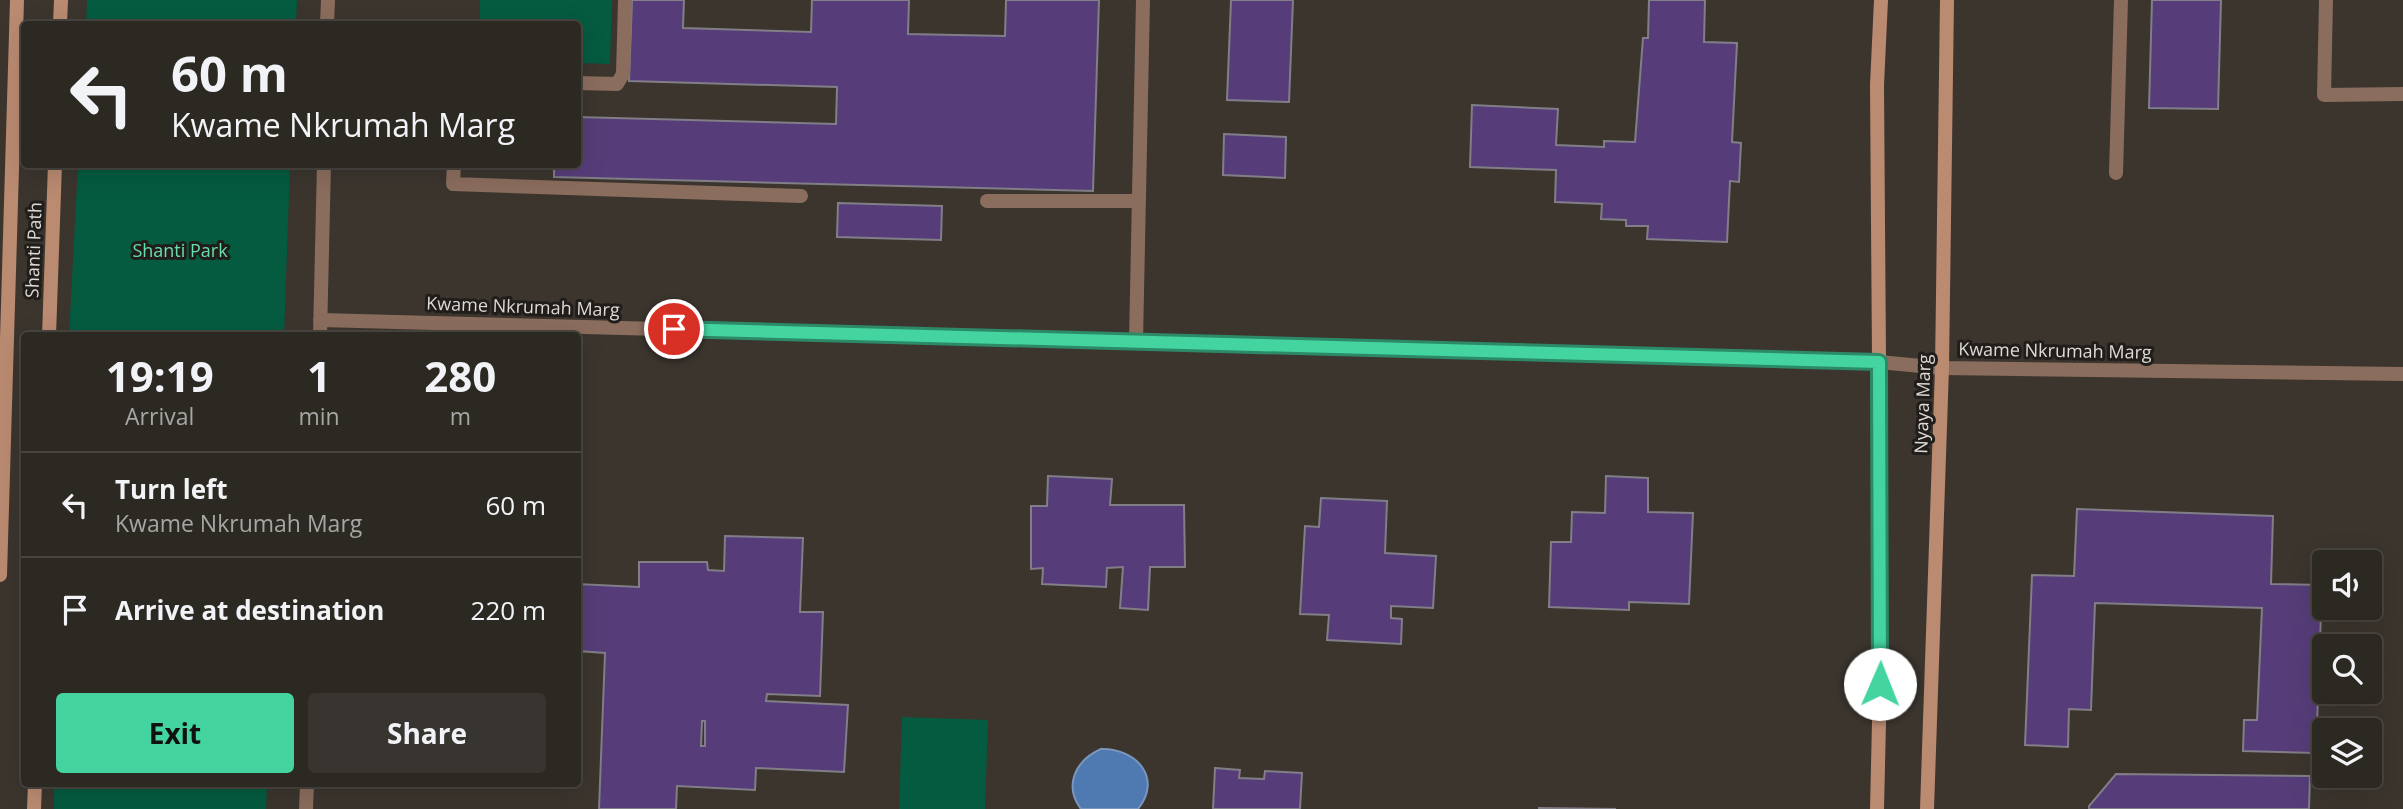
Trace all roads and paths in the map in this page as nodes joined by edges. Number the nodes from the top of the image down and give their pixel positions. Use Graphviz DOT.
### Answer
graph roads {
  1 [pos="17,0"];
  2 [pos="61,0"];
  3 [pos="328,0"];
  4 [pos="625,0"];
  5 [pos="1143,0"];
  6 [pos="1881,0"];
  7 [pos="1947,0"];
  8 [pos="2122,0"];
  9 [pos="2326,0"];
  10 [pos="60,21"];
  11 [pos="327,21"];
  12 [pos="581,83"];
  13 [pos="2403,94"];
  14 [pos="55,168"];
  15 [pos="324,168"];
  16 [pos="454,168"];
  17 [pos="2116,173"];
  18 [pos="801,196"];
  19 [pos="987,201"];
  20 [pos="1139,201"];
  21 [pos="320,320"];
  22 [pos="50,332"];
  23 [pos="320,332"];
  24 [pos="1136,341"];
  25 [pos="1879,362"];
  26 [pos="1942,368"];
  27 [pos="2403,374"];
  28 [pos="0,575"];
  29 [pos="35,787"];
  30 [pos="307,787"];
  31 [pos="34,809"];
  32 [pos="306,809"];
  33 [pos="1877,809"];
  34 [pos="1927,809"];
  1 -- 28 [label="street, Shanti Path"];
  2 -- 10 [label="street"];
  3 -- 11 [label="street"];
  4 -- 12 [label="street"];
  5 -- 20 [label="street"];
  6 -- 25 [label="street"];
  7 -- 26 [label="street, Nyaya Marg"];
  8 -- 17 [label="street"];
  9 -- 13 [label="street"];
  14 -- 22 [label="street, Shanti Path"];
  15 -- 21 [label="street"];
  16 -- 18 [label="street"];
  19 -- 20 [label="street"];
  20 -- 24 [label="street"];
  21 -- 23 [label="street"];
  21 -- 24 [label="street, Kwame Nkrumah Marg"];
  24 -- 25 [label="street, Kwame Nkrumah Marg"];
  25 -- 26 [label="street, Kwame Nkrumah Marg"];
  25 -- 33 [label="street"];
  26 -- 27 [label="street, Kwame Nkrumah Marg"];
  26 -- 34 [label="street, Nyaya Marg"];
  29 -- 31 [label="street"];
  30 -- 32 [label="street"];
}
